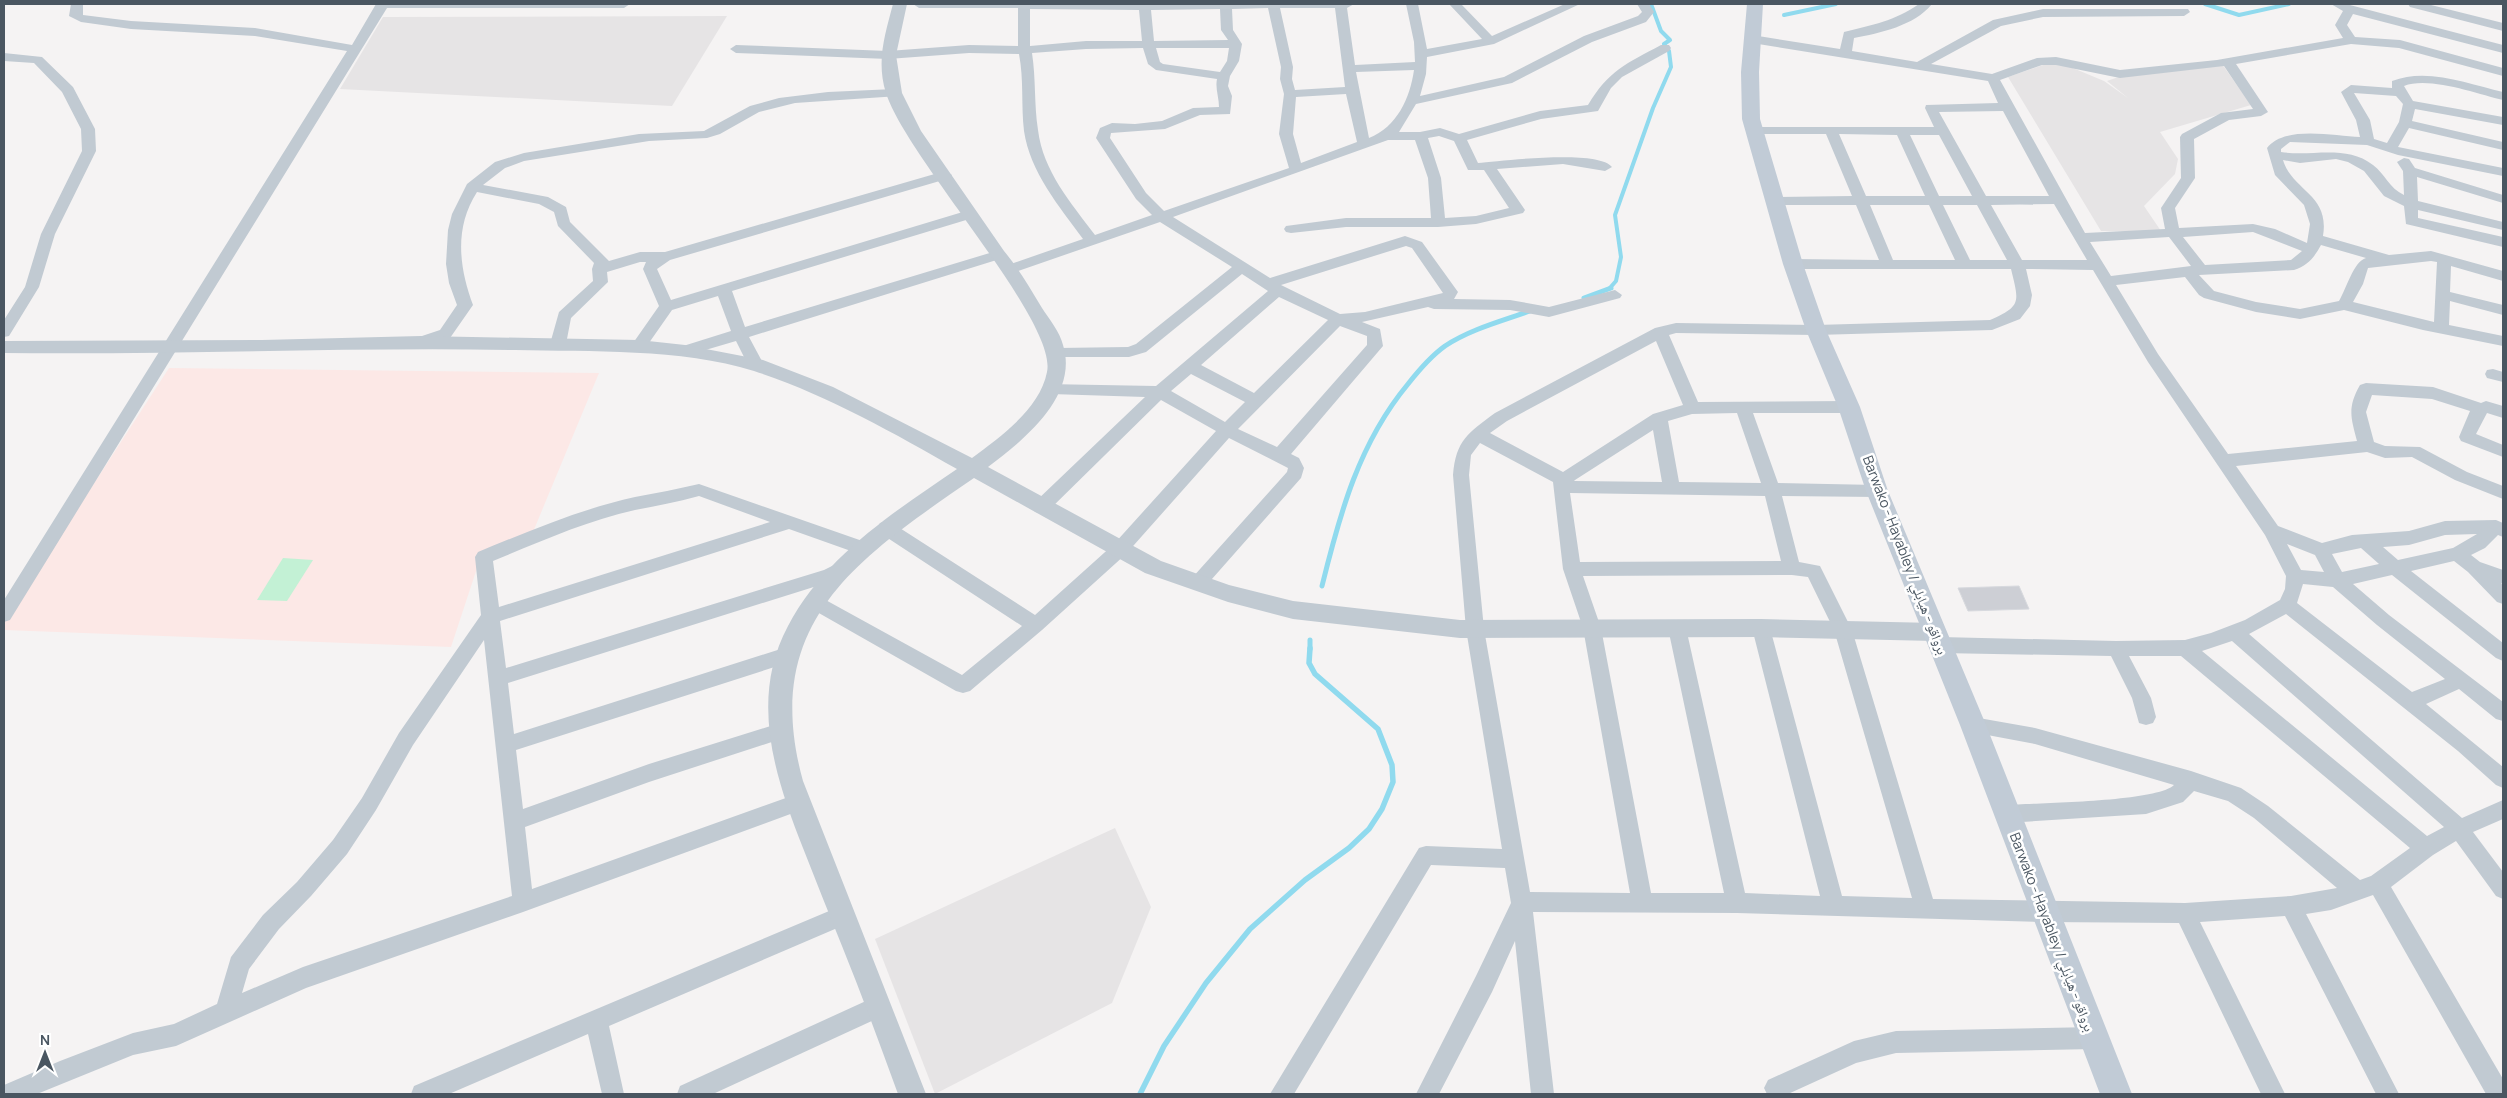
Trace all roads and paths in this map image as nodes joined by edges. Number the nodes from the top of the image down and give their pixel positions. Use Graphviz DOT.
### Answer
graph roads {
  1 [pos="77,4"];
  2 [pos="383,4"];
  3 [pos="512,4"];
  4 [pos="571,4"];
  5 [pos="624,4"];
  6 [pos="900,4"];
  7 [pos="919,4"];
  8 [pos="1198,4"];
  9 [pos="1341,4"];
  10 [pos="1348,4"];
  11 [pos="1412,4"];
  12 [pos="1455,4"];
  13 [pos="1574,4"];
  14 [pos="1643,4"];
  15 [pos="1754,4"];
  16 [pos="1926,4"];
  17 [pos="2336,4"];
  18 [pos="2414,4"];
  19 [pos="1024,5"];
  20 [pos="1145,5"];
  21 [pos="1226,5"];
  22 [pos="1250,5"];
  23 [pos="1272,5"];
  24 [pos="2124,8"];
  25 [pos="2350,10"];
  26 [pos="2184,12"];
  27 [pos="2503,27"];
  28 [pos="1752,39"];
  29 [pos="2351,40"];
  30 [pos="1490,41"];
  31 [pos="1148,44"];
  32 [pos="1236,44"];
  33 [pos="736,48"];
  34 [pos="1665,48"];
  35 [pos="354,49"];
  36 [pos="2503,49"];
  37 [pos="1023,50"];
  38 [pos="1845,54"];
  39 [pos="888,55"];
  40 [pos="4,57"];
  41 [pos="1421,60"];
  42 [pos="2227,62"];
  43 [pos="1919,66"];
  44 [pos="1349,69"];
  45 [pos="2503,72"];
  46 [pos="1224,76"];
  47 [pos="1993,78"];
  48 [pos="1352,90"];
  49 [pos="2400,92"];
  50 [pos="894,93"];
  51 [pos="1290,94"];
  52 [pos="2503,96"];
  53 [pos="1410,102"];
  54 [pos="2409,104"];
  55 [pos="2008,107"];
  56 [pos="2503,121"];
  57 [pos="2406,123"];
  58 [pos="1754,130"];
  59 [pos="1831,130"];
  60 [pos="1902,132"];
  61 [pos="1943,132"];
  62 [pos="1386,136"];
  63 [pos="1420,136"];
  64 [pos="1460,138"];
  65 [pos="2368,142"];
  66 [pos="1364,145"];
  67 [pos="2503,146"];
  68 [pos="2395,149"];
  69 [pos="2275,155"];
  70 [pos="1489,167"];
  71 [pos="1605,167"];
  72 [pos="1296,170"];
  73 [pos="2410,171"];
  74 [pos="2503,172"];
  75 [pos="945,175"];
  76 [pos="472,187"];
  77 [pos="2503,199"];
  78 [pos="1862,200"];
  79 [pos="1935,200"];
  80 [pos="1982,200"];
  81 [pos="2058,200"];
  82 [pos="1776,201"];
  83 [pos="2411,204"];
  84 [pos="970,214"];
  85 [pos="1161,216"];
  86 [pos="1438,222"];
  87 [pos="2503,226"];
  88 [pos="1291,229"];
  89 [pos="2173,233"];
  90 [pos="2082,238"];
  91 [pos="1091,240"];
  92 [pos="2503,242"];
  93 [pos="2314,245"];
  94 [pos="665,257"];
  95 [pos="2389,260"];
  96 [pos="2444,260"];
  97 [pos="1004,262"];
  98 [pos="1964,263"];
  99 [pos="1793,264"];
  100 [pos="1888,264"];
  101 [pos="2017,265"];
  102 [pos="2098,265"];
  103 [pos="1240,268"];
  104 [pos="599,269"];
  105 [pos="2195,271"];
  106 [pos="2503,276"];
  107 [pos="2108,281"];
  108 [pos="1272,287"];
  109 [pos="723,288"];
  110 [pos="1615,295"];
  111 [pos="2444,295"];
  112 [pos="1424,304"];
  113 [pos="2344,304"];
  114 [pos="667,306"];
  115 [pos="2503,310"];
  116 [pos="1338,319"];
  117 [pos="2441,329"];
  118 [pos="1816,330"];
  119 [pos="4,332"];
  120 [pos="1660,332"];
  121 [pos="740,334"];
  122 [pos="2503,341"];
  123 [pos="421,342"];
  124 [pos="558,344"];
  125 [pos="639,346"];
  126 [pos="4,347"];
  127 [pos="172,347"];
  128 [pos="685,351"];
  129 [pos="1058,353"];
  130 [pos="756,365"];
  131 [pos="1190,366"];
  132 [pos="1051,388"];
  133 [pos="1160,392"];
  134 [pos="1256,401"];
  135 [pos="1743,407"];
  136 [pos="1849,407"];
  137 [pos="1692,408"];
  138 [pos="2482,409"];
  139 [pos="2503,412"];
  140 [pos="1659,418"];
  141 [pos="1227,430"];
  142 [pos="1478,434"];
  143 [pos="2367,446"];
  144 [pos="2503,451"];
  145 [pos="1279,456"];
  146 [pos="2223,461"];
  147 [pos="973,470"];
  148 [pos="1561,483"];
  149 [pos="1672,488"];
  150 [pos="1770,488"];
  151 [pos="1877,491"];
  152 [pos="2503,493"];
  153 [pos="1042,507"];
  154 [pos="790,522"];
  155 [pos="886,528"];
  156 [pos="2500,528"];
  157 [pos="2272,531"];
  158 [pos="2365,541"];
  159 [pos="865,549"];
  160 [pos="1120,549"];
  161 [pos="2321,550"];
  162 [pos="2456,554"];
  163 [pos="848,565"];
  164 [pos="2393,566"];
  165 [pos="2474,567"];
  166 [pos="1792,568"];
  167 [pos="1572,569"];
  168 [pos="2295,576"];
  169 [pos="2503,577"];
  170 [pos="2337,580"];
  171 [pos="1198,583"];
  172 [pos="2503,597"];
  173 [pos="816,602"];
  174 [pos="2287,605"];
  175 [pos="4,615"];
  176 [pos="490,617"];
  177 [pos="1036,625"];
  178 [pos="1592,628"];
  179 [pos="1677,628"];
  180 [pos="1761,628"];
  181 [pos="1475,629"];
  182 [pos="1842,630"];
  183 [pos="2234,632"];
  184 [pos="1937,638"];
  185 [pos="2185,648"];
  186 [pos="2116,649"];
  187 [pos="2503,653"];
  188 [pos="787,655"];
  189 [pos="497,678"];
  190 [pos="2461,680"];
  191 [pos="2410,702"];
  192 [pos="2503,713"];
  193 [pos="2146,717"];
  194 [pos="1973,725"];
  195 [pos="780,730"];
  196 [pos="506,745"];
  197 [pos="2503,779"];
  198 [pos="2192,780"];
  199 [pos="797,803"];
  200 [pos="2503,810"];
  201 [pos="2006,814"];
  202 [pos="513,822"];
  203 [pos="2459,829"];
  204 [pos="2426,848"];
  205 [pos="1514,859"];
  206 [pos="2368,888"];
  207 [pos="2503,889"];
  208 [pos="523,902"];
  209 [pos="1521,902"];
  210 [pos="1642,903"];
  211 [pos="1736,903"];
  212 [pos="2291,906"];
  213 [pos="1834,907"];
  214 [pos="1925,907"];
  215 [pos="2044,912"];
  216 [pos="2186,913"];
  217 [pos="841,916"];
  218 [pos="879,1006"];
  219 [pos="226,1011"];
  220 [pos="596,1019"];
  221 [pos="2094,1038"];
  222 [pos="1776,1088"];
  223 [pos="11,1094"];
  224 [pos="422,1094"];
  225 [pos="613,1094"];
  226 [pos="688,1094"];
  227 [pos="912,1094"];
  228 [pos="1281,1094"];
  229 [pos="1427,1094"];
  230 [pos="1544,1094"];
  231 [pos="2116,1094"];
  232 [pos="2273,1094"];
  233 [pos="2388,1094"];
  234 [pos="2499,1094"];
  1 -- 35 [label="street"];
  2 -- 3 [label="street"];
  2 -- 35 [label="street"];
  3 -- 4 [label="street"];
  4 -- 5 [label="street"];
  6 -- 39 [label="street"];
  7 -- 19 [label="street"];
  8 -- 20 [label="street"];
  8 -- 21 [label="street"];
  9 -- 10 [label="street"];
  9 -- 23 [label="street"];
  9 -- 44 [label="street"];
  11 -- 41 [label="street"];
  12 -- 30 [label="street"];
  13 -- 30 [label="street"];
  14 -- 53 [label="street"];
  15 -- 28 [label="main road, Barwako - Hayabley / برواقو - هيابلي"];
  16 -- 38 [label="street"];
  17 -- 25 [label="street"];
  18 -- 27 [label="street"];
  19 -- 20 [label="street"];
  19 -- 37 [label="street"];
  20 -- 31 [label="street"];
  21 -- 22 [label="street"];
  21 -- 32 [label="street"];
  22 -- 23 [label="street"];
  23 -- 51 [label="street"];
  24 -- 26 [label="street"];
  24 -- 43 [label="street"];
  25 -- 29 [label="street"];
  25 -- 36 [label="street"];
  28 -- 38 [label="street"];
  28 -- 58 [label="main road, Barwako - Hayabley / برواقو - هيابلي"];
  29 -- 42 [label="street"];
  29 -- 45 [label="street"];
  30 -- 41 [label="street"];
  31 -- 32 [label="street"];
  31 -- 37 [label="street"];
  31 -- 46 [label="street"];
  32 -- 46 [label="street"];
  33 -- 39 [label="street"];
  34 -- 64 [label="street"];
  35 -- 127 [label="street"];
  37 -- 39 [label="street"];
  37 -- 91 [label="street"];
  38 -- 43 [label="street"];
  39 -- 50 [label="street"];
  40 -- 119 [label="street"];
  41 -- 44 [label="street"];
  41 -- 53 [label="street"];
  42 -- 47 [label="street"];
  42 -- 89 [label="street"];
  43 -- 47 [label="street"];
  44 -- 48 [label="street"];
  46 -- 85 [label="street"];
  47 -- 55 [label="street"];
  48 -- 51 [label="street"];
  48 -- 66 [label="street"];
  49 -- 52 [label="street"];
  49 -- 54 [label="street"];
  49 -- 65 [label="street"];
  50 -- 75 [label="street"];
  50 -- 76 [label="street"];
  51 -- 72 [label="street"];
  53 -- 62 [label="street"];
  54 -- 56 [label="street"];
  54 -- 57 [label="street"];
  55 -- 61 [label="street"];
  55 -- 81 [label="street"];
  57 -- 67 [label="street"];
  57 -- 68 [label="street"];
  58 -- 59 [label="street"];
  58 -- 82 [label="main road, Barwako - Hayabley / برواقو - هيابلي"];
  59 -- 60 [label="street"];
  59 -- 78 [label="street"];
  60 -- 61 [label="street"];
  60 -- 79 [label="street"];
  61 -- 80 [label="street"];
  62 -- 63 [label="street"];
  62 -- 66 [label="street"];
  63 -- 64 [label="street"];
  63 -- 86 [label="street"];
  64 -- 70 [label="street"];
  65 -- 68 [label="street"];
  65 -- 69 [label="street"];
  66 -- 72 [label="street"];
  68 -- 73 [label="street"];
  68 -- 74 [label="street"];
  69 -- 83 [label="street"];
  69 -- 93 [label="street"];
  70 -- 71 [label="street"];
  70 -- 86 [label="street"];
  72 -- 85 [label="street"];
  73 -- 77 [label="street"];
  73 -- 83 [label="street"];
  75 -- 84 [label="street"];
  75 -- 94 [label="street"];
  76 -- 104 [label="street"];
  76 -- 123 [label="street"];
  78 -- 79 [label="street"];
  78 -- 82 [label="street"];
  78 -- 100 [label="street"];
  79 -- 80 [label="street"];
  79 -- 98 [label="street"];
  80 -- 81 [label="street"];
  80 -- 101 [label="street"];
  81 -- 90 [label="street"];
  82 -- 99 [label="main road, Barwako - Hayabley / برواقو - هيابلي"];
  83 -- 87 [label="street"];
  83 -- 92 [label="street"];
  84 -- 97 [label="street"];
  84 -- 109 [label="street"];
  85 -- 91 [label="street"];
  85 -- 103 [label="street"];
  86 -- 88 [label="street"];
  89 -- 90 [label="street"];
  89 -- 93 [label="street"];
  89 -- 105 [label="street"];
  90 -- 102 [label="street"];
  91 -- 97 [label="street"];
  93 -- 95 [label="street"];
  93 -- 105 [label="street"];
  94 -- 104 [label="street"];
  94 -- 114 [label="street"];
  95 -- 96 [label="street"];
  95 -- 113 [label="street"];
  96 -- 106 [label="street"];
  96 -- 111 [label="street"];
  97 -- 121 [label="street"];
  97 -- 129 [label="street"];
  98 -- 100 [label="street"];
  98 -- 101 [label="street"];
  99 -- 100 [label="street"];
  99 -- 118 [label="main road, Barwako - Hayabley / برواقو - هيابلي"];
  101 -- 102 [label="street"];
  101 -- 118 [label="street"];
  102 -- 107 [label="street"];
  103 -- 108 [label="street"];
  103 -- 129 [label="street"];
  104 -- 124 [label="street"];
  105 -- 107 [label="street"];
  105 -- 113 [label="street"];
  107 -- 146 [label="street"];
  108 -- 112 [label="street"];
  108 -- 116 [label="street"];
  108 -- 131 [label="street"];
  109 -- 114 [label="street"];
  109 -- 121 [label="street"];
  110 -- 112 [label="street"];
  111 -- 115 [label="street"];
  111 -- 117 [label="street"];
  112 -- 116 [label="street"];
  113 -- 117 [label="street"];
  114 -- 125 [label="street"];
  116 -- 134 [label="street"];
  116 -- 145 [label="street"];
  117 -- 122 [label="street"];
  118 -- 120 [label="street"];
  118 -- 136 [label="main road, Barwako - Hayabley / برواقو - هيابلي"];
  120 -- 137 [label="street"];
  120 -- 142 [label="street"];
  121 -- 128 [label="street"];
  121 -- 130 [label="street"];
  123 -- 124 [label="street"];
  123 -- 127 [label="street"];
  124 -- 125 [label="street"];
  125 -- 128 [label="street"];
  126 -- 127 [label="street"];
  127 -- 175 [label="street"];
  128 -- 130 [label="street"];
  129 -- 132 [label="street"];
  130 -- 147 [label="street"];
  131 -- 133 [label="street"];
  131 -- 134 [label="street"];
  132 -- 133 [label="street"];
  132 -- 147 [label="street"];
  133 -- 141 [label="street"];
  133 -- 153 [label="street"];
  134 -- 141 [label="street"];
  135 -- 136 [label="street"];
  135 -- 137 [label="street"];
  135 -- 150 [label="street"];
  136 -- 151 [label="main road, Barwako - Hayabley / برواقو - هيابلي"];
  137 -- 140 [label="street"];
  138 -- 139 [label="street"];
  138 -- 143 [label="street"];
  138 -- 144 [label="street"];
  140 -- 148 [label="street"];
  140 -- 149 [label="street"];
  141 -- 145 [label="street"];
  141 -- 160 [label="street"];
  142 -- 148 [label="street"];
  142 -- 181 [label="street"];
  143 -- 146 [label="street"];
  143 -- 152 [label="street"];
  145 -- 171 [label="street"];
  146 -- 157 [label="street"];
  147 -- 153 [label="street"];
  147 -- 155 [label="street"];
  148 -- 149 [label="street"];
  148 -- 167 [label="street"];
  149 -- 150 [label="street"];
  150 -- 151 [label="street"];
  150 -- 166 [label="street"];
  151 -- 184 [label="main road, Barwako - Hayabley / برواقو - هيابلي"];
  153 -- 160 [label="street"];
  154 -- 159 [label="street"];
  154 -- 176 [label="street"];
  154 -- 176 [label="street"];
  155 -- 159 [label="street"];
  155 -- 177 [label="street"];
  156 -- 158 [label="street"];
  156 -- 162 [label="street"];
  157 -- 161 [label="street"];
  157 -- 168 [label="street"];
  158 -- 161 [label="street"];
  158 -- 164 [label="street"];
  159 -- 163 [label="street"];
  160 -- 171 [label="street"];
  160 -- 177 [label="street"];
  161 -- 170 [label="street"];
  162 -- 164 [label="street"];
  162 -- 165 [label="street"];
  163 -- 173 [label="street"];
  163 -- 189 [label="street"];
  164 -- 170 [label="street"];
  164 -- 187 [label="street"];
  165 -- 169 [label="street"];
  165 -- 172 [label="street"];
  166 -- 167 [label="street"];
  166 -- 182 [label="street"];
  167 -- 178 [label="street"];
  168 -- 170 [label="street"];
  168 -- 174 [label="street"];
  170 -- 190 [label="street"];
  171 -- 181 [label="street"];
  173 -- 177 [label="street"];
  173 -- 188 [label="street"];
  174 -- 183 [label="street"];
  174 -- 191 [label="street"];
  176 -- 189 [label="street"];
  176 -- 219 [label="street"];
  178 -- 179 [label="street"];
  178 -- 181 [label="street"];
  178 -- 210 [label="street"];
  179 -- 180 [label="street"];
  179 -- 211 [label="street"];
  180 -- 182 [label="street"];
  180 -- 213 [label="street"];
  181 -- 205 [label="street"];
  182 -- 184 [label="street"];
  182 -- 214 [label="street"];
  183 -- 185 [label="street"];
  183 -- 203 [label="street"];
  184 -- 186 [label="street"];
  184 -- 194 [label="main road, Barwako - Hayabley / برواقو - هيابلي"];
  185 -- 186 [label="street"];
  185 -- 204 [label="street"];
  186 -- 193 [label="street"];
  188 -- 195 [label="street"];
  188 -- 196 [label="street"];
  189 -- 196 [label="street"];
  190 -- 191 [label="street"];
  190 -- 192 [label="street"];
  191 -- 197 [label="street"];
  194 -- 198 [label="street"];
  194 -- 201 [label="main road, Barwako - Hayabley / برواقو - هيابلي"];
  195 -- 199 [label="street"];
  195 -- 202 [label="street"];
  196 -- 202 [label="street"];
  198 -- 201 [label="street"];
  198 -- 206 [label="street"];
  199 -- 208 [label="street"];
  199 -- 217 [label="street"];
  200 -- 203 [label="street"];
  201 -- 215 [label="main road, Barwako - Hayabley / برواقو - هيابلي"];
  202 -- 208 [label="street"];
  203 -- 204 [label="street"];
  203 -- 207 [label="street"];
  204 -- 206 [label="street"];
  205 -- 209 [label="street"];
  205 -- 228 [label="street"];
  206 -- 212 [label="street"];
  206 -- 234 [label="street"];
  208 -- 219 [label="street"];
  209 -- 210 [label="street"];
  209 -- 229 [label="street"];
  209 -- 230 [label="street"];
  210 -- 211 [label="street"];
  211 -- 213 [label="street"];
  212 -- 216 [label="street"];
  212 -- 233 [label="street"];
  213 -- 214 [label="street"];
  214 -- 215 [label="street"];
  215 -- 216 [label="street"];
  215 -- 221 [label="main road, Barwako - Hayabley / برواقو - هيابلي"];
  216 -- 232 [label="street"];
  217 -- 218 [label="street"];
  217 -- 220 [label="street"];
  218 -- 226 [label="street"];
  218 -- 227 [label="street"];
  219 -- 223 [label="street"];
  220 -- 224 [label="street"];
  220 -- 225 [label="street"];
  221 -- 222 [label="street"];
  221 -- 231 [label="main road, Barwako - Hayabley / برواقو - هيابلي"];
}
